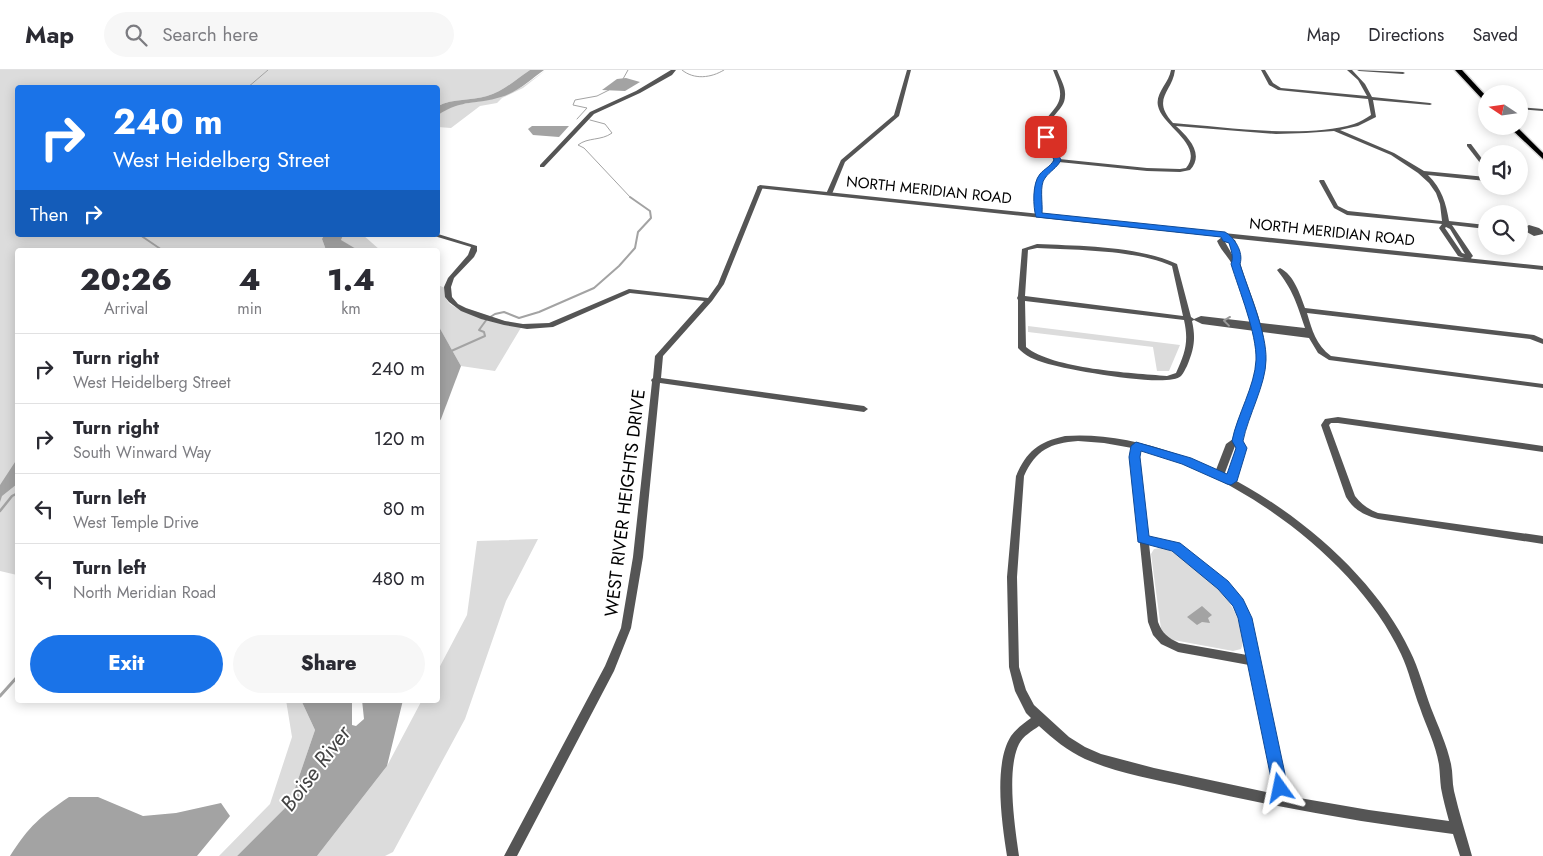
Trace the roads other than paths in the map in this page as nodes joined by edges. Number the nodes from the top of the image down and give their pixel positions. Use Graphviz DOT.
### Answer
graph roads {
  1 [pos="674,70"];
  2 [pos="909,70"];
  3 [pos="1055,70"];
  4 [pos="1173,70"];
  5 [pos="1263,70"];
  6 [pos="1349,70"];
  7 [pos="1360,70"];
  8 [pos="1458,70"];
  9 [pos="1403,73"];
  10 [pos="1478,91"];
  11 [pos="1372,99"];
  12 [pos="1430,104"];
  13 [pos="1528,109"];
  14 [pos="1543,110"];
  15 [pos="1172,124"];
  16 [pos="1334,129"];
  17 [pos="1521,135"];
  18 [pos="1469,145"];
  19 [pos="1478,157"];
  20 [pos="1543,157"];
  21 [pos="1057,160"];
  22 [pos="542,166"];
  23 [pos="1422,174"];
  24 [pos="1478,178"];
  25 [pos="1322,181"];
  26 [pos="760,187"];
  27 [pos="829,194"];
  28 [pos="1038,215"];
  29 [pos="1446,224"];
  30 [pos="1478,226"];
  31 [pos="440,237"];
  32 [pos="1226,237"];
  33 [pos="1467,258"];
  34 [pos="1543,268"];
  35 [pos="1280,270"];
  36 [pos="1020,298"];
  37 [pos="710,300"];
  38 [pos="1303,310"];
  39 [pos="1187,318"];
  40 [pos="1255,327"];
  41 [pos="1312,333"];
  42 [pos="1543,341"];
  43 [pos="656,380"];
  44 [pos="1543,386"];
  45 [pos="864,409"];
  46 [pos="1237,441"];
  47 [pos="1136,446"];
  48 [pos="1543,449"];
  49 [pos="1219,475"];
  50 [pos="1231,481"];
  51 [pos="1143,539"];
  52 [pos="1543,540"];
  53 [pos="1160,638"];
  54 [pos="1254,660"];
  55 [pos="1040,719"];
  56 [pos="1283,801"];
  57 [pos="1456,828"];
  58 [pos="510,856"];
  59 [pos="1013,856"];
  60 [pos="1466,856"];
  1 -- 22 [label="street"];
  2 -- 27 [label="street"];
  3 -- 21 [label="street"];
  4 -- 15 [label="street"];
  5 -- 11 [label="street"];
  6 -- 11 [label="street"];
  7 -- 9 [label="street"];
  8 -- 10 [label="main road"];
  11 -- 12 [label="street"];
  11 -- 16 [label="street"];
  13 -- 14 [label="street"];
  15 -- 16 [label="street"];
  15 -- 21 [label="street"];
  16 -- 23 [label="street"];
  17 -- 20 [label="main road"];
  18 -- 19 [label="street"];
  21 -- 28 [label="street"];
  23 -- 24 [label="street"];
  23 -- 29 [label="street"];
  25 -- 29 [label="street"];
  26 -- 27 [label="street, NORTH MERIDIAN ROAD"];
  26 -- 37 [label="street, WEST RIVER HEIGHTS DRIVE"];
  27 -- 28 [label="street, NORTH MERIDIAN ROAD"];
  28 -- 32 [label="street, NORTH MERIDIAN ROAD"];
  29 -- 30 [label="street"];
  29 -- 33 [label="street"];
  31 -- 37 [label="street"];
  32 -- 33 [label="street, NORTH MERIDIAN ROAD"];
  32 -- 40 [label="street"];
  33 -- 34 [label="street, NORTH MERIDIAN ROAD"];
  35 -- 38 [label="street"];
  36 -- 39 [label="street"];
  36 -- 39 [label="street"];
  36 -- 39 [label="street"];
  37 -- 43 [label="street, WEST RIVER HEIGHTS DRIVE"];
  38 -- 41 [label="street"];
  38 -- 42 [label="street"];
  39 -- 40 [label="street"];
  40 -- 41 [label="street"];
  40 -- 46 [label="street"];
  41 -- 44 [label="street"];
  43 -- 45 [label="street"];
  43 -- 58 [label="street, WEST RIVER HEIGHTS DRIVE"];
  46 -- 49 [label="street"];
  46 -- 50 [label="street"];
  47 -- 49 [label="street"];
  47 -- 51 [label="street"];
  47 -- 55 [label="street"];
  48 -- 52 [label="street"];
  49 -- 50 [label="street"];
  50 -- 57 [label="street"];
  51 -- 53 [label="street"];
  51 -- 54 [label="street"];
  53 -- 54 [label="street"];
  54 -- 56 [label="street"];
  55 -- 56 [label="street"];
  55 -- 59 [label="street"];
  56 -- 57 [label="street"];
  57 -- 60 [label="street"];
}
